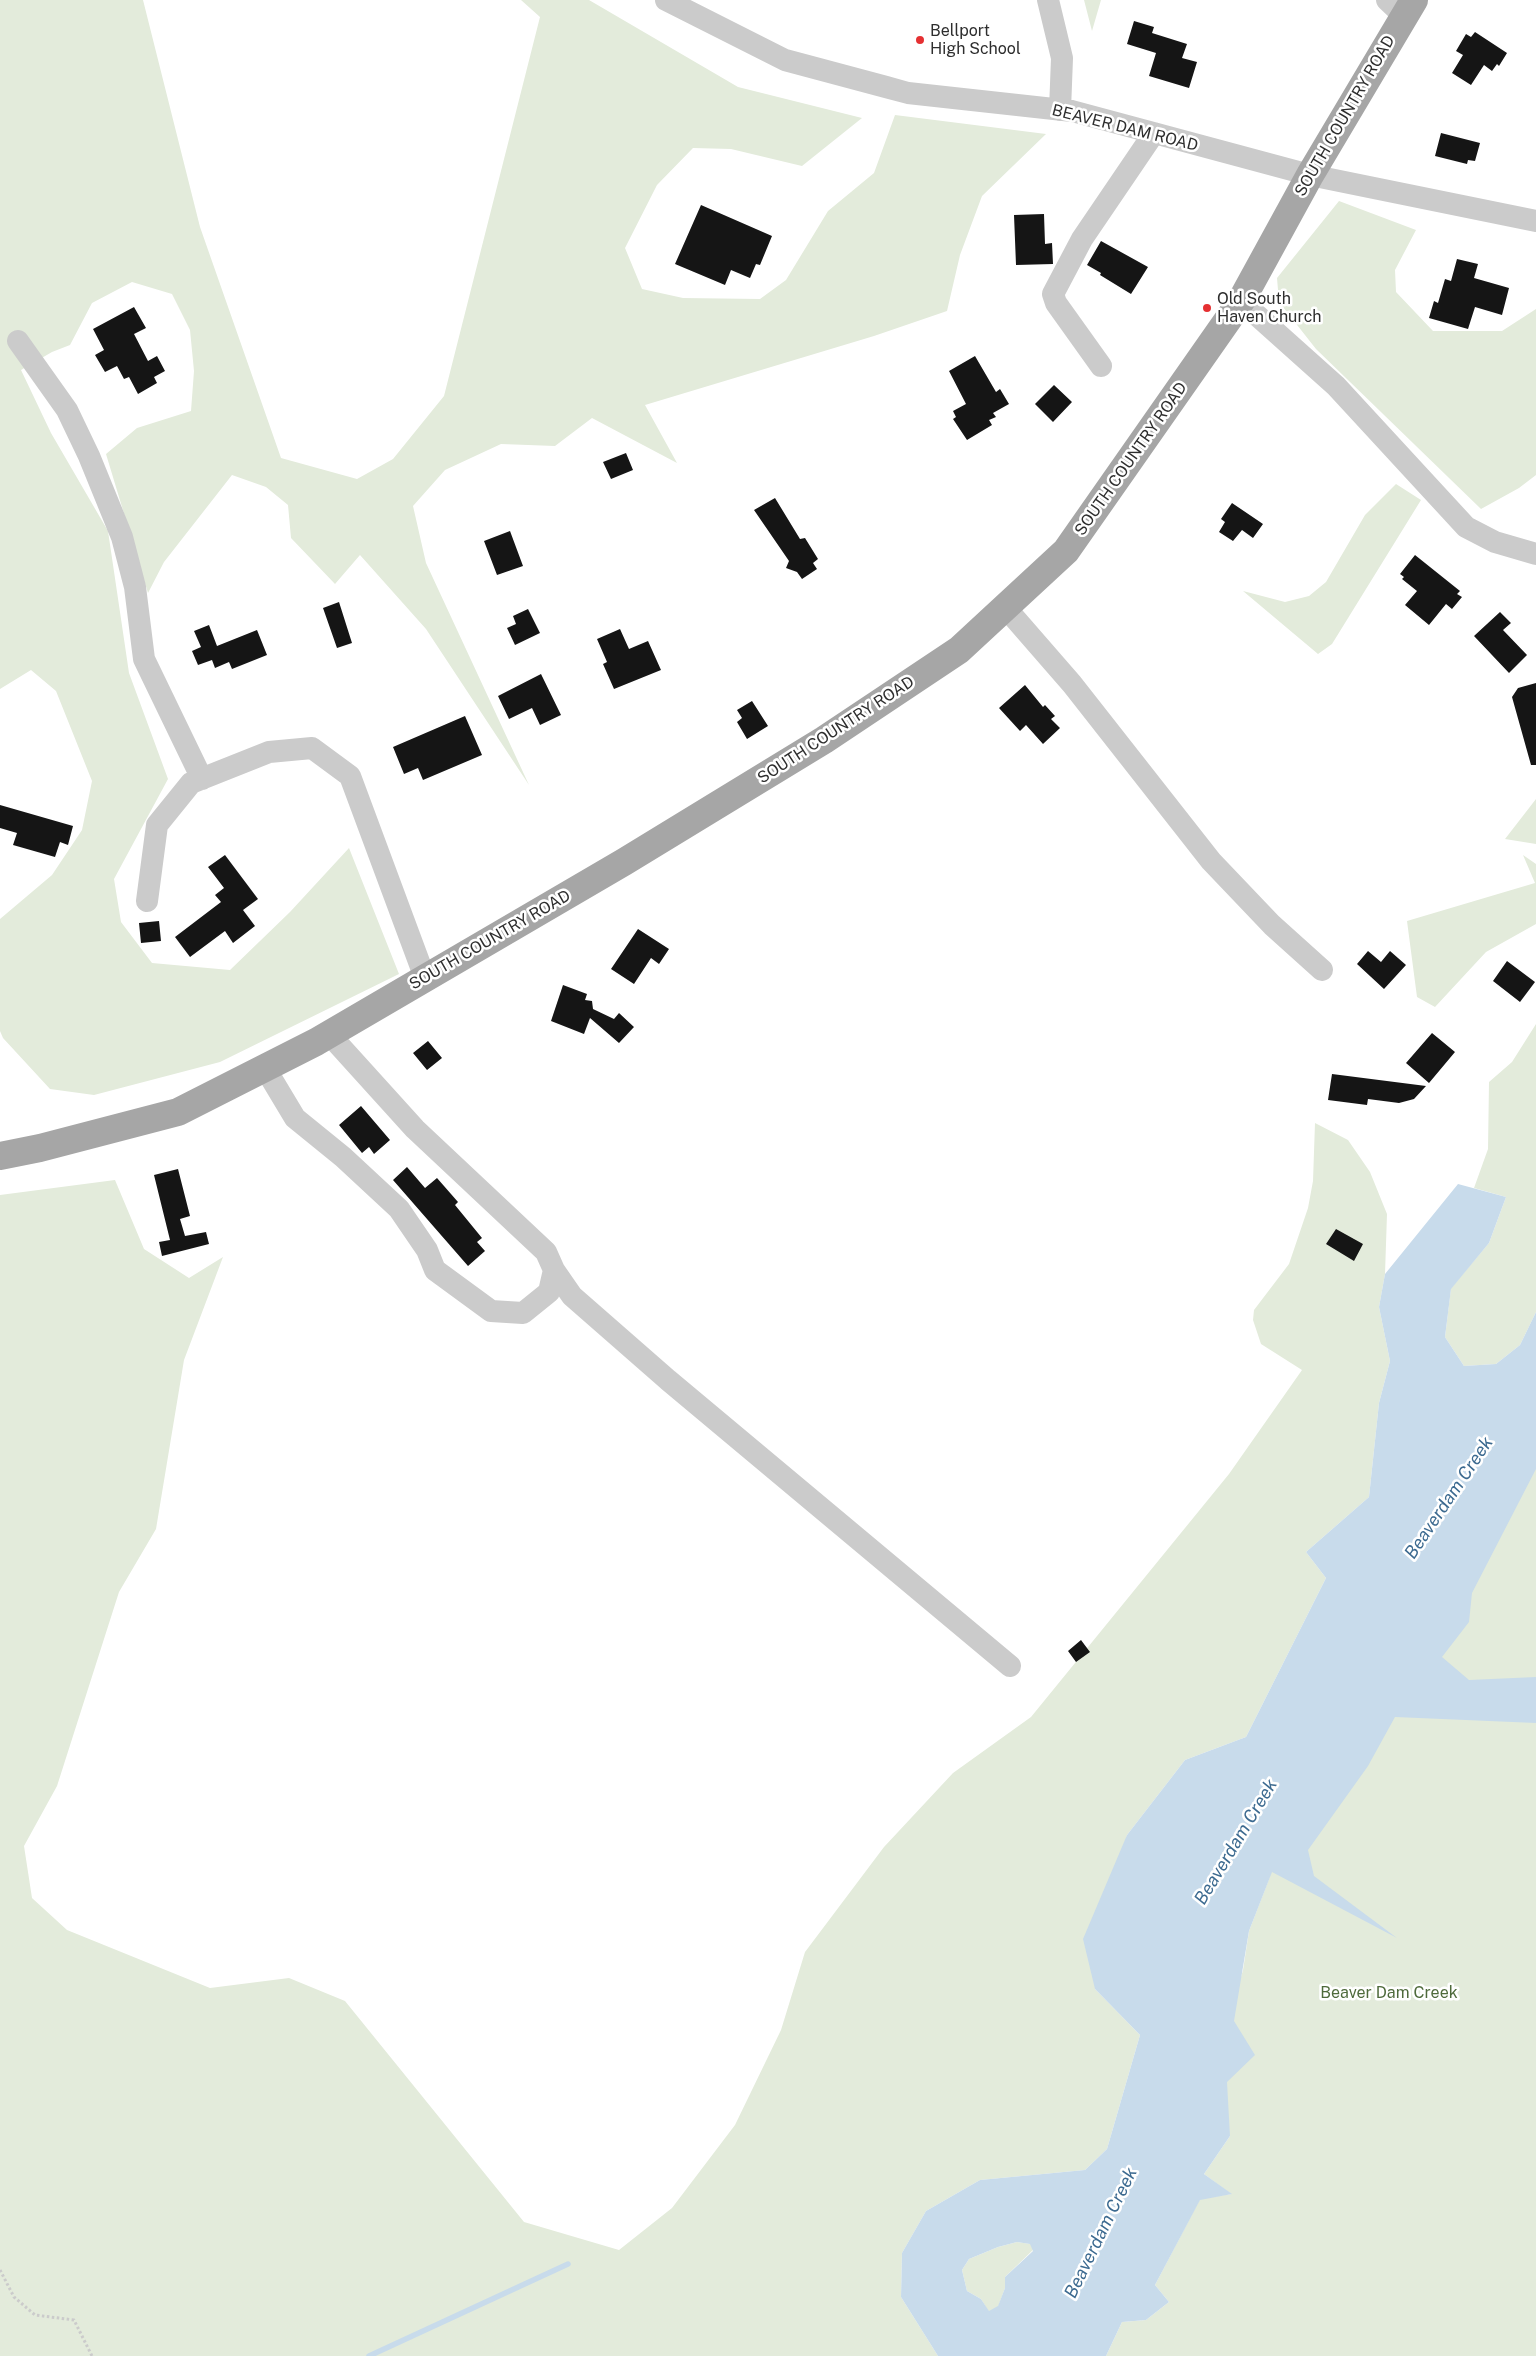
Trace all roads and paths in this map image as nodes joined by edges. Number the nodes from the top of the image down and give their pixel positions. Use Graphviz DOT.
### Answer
graph roads {
  1 [pos="666,0"];
  2 [pos="1048,0"];
  3 [pos="1402,5"];
  4 [pos="1060,110"];
  5 [pos="1154,133"];
  6 [pos="1310,175"];
  7 [pos="1536,220"];
  8 [pos="1241,301"];
  9 [pos="18,341"];
  10 [pos="1101,366"];
  11 [pos="1536,554"];
  12 [pos="1005,607"];
  13 [pos="202,779"];
  14 [pos="147,901"];
  15 [pos="1322,970"];
  16 [pos="425,978"];
  17 [pos="329,1034"];
  18 [pos="265,1068"];
  19 [pos="0,1156"];
  20 [pos="554,1270"];
  21 [pos="1010,1666"];
  22 [pos="0,2270"];
  23 [pos="92,2356"];
  1 -- 4 [label="street, BEAVER DAM ROAD"];
  2 -- 4 [label="street"];
  3 -- 6 [label="main road, SOUTH COUNTRY ROAD"];
  4 -- 5 [label="street, BEAVER DAM ROAD"];
  5 -- 6 [label="street, BEAVER DAM ROAD"];
  5 -- 10 [label="street"];
  6 -- 7 [label="street, BEAVER DAM ROAD"];
  6 -- 8 [label="main road, SOUTH COUNTRY ROAD"];
  8 -- 11 [label="street"];
  8 -- 12 [label="main road, SOUTH COUNTRY ROAD"];
  9 -- 13 [label="street"];
  12 -- 15 [label="street"];
  12 -- 16 [label="main road, SOUTH COUNTRY ROAD"];
  13 -- 14 [label="street"];
  13 -- 16 [label="street"];
  16 -- 17 [label="main road, SOUTH COUNTRY ROAD"];
  17 -- 18 [label="main road, SOUTH COUNTRY ROAD"];
  17 -- 20 [label="street"];
  18 -- 19 [label="main road, SOUTH COUNTRY ROAD"];
  18 -- 20 [label="street"];
  20 -- 21 [label="street"];
  22 -- 23 [label="path"];
}
